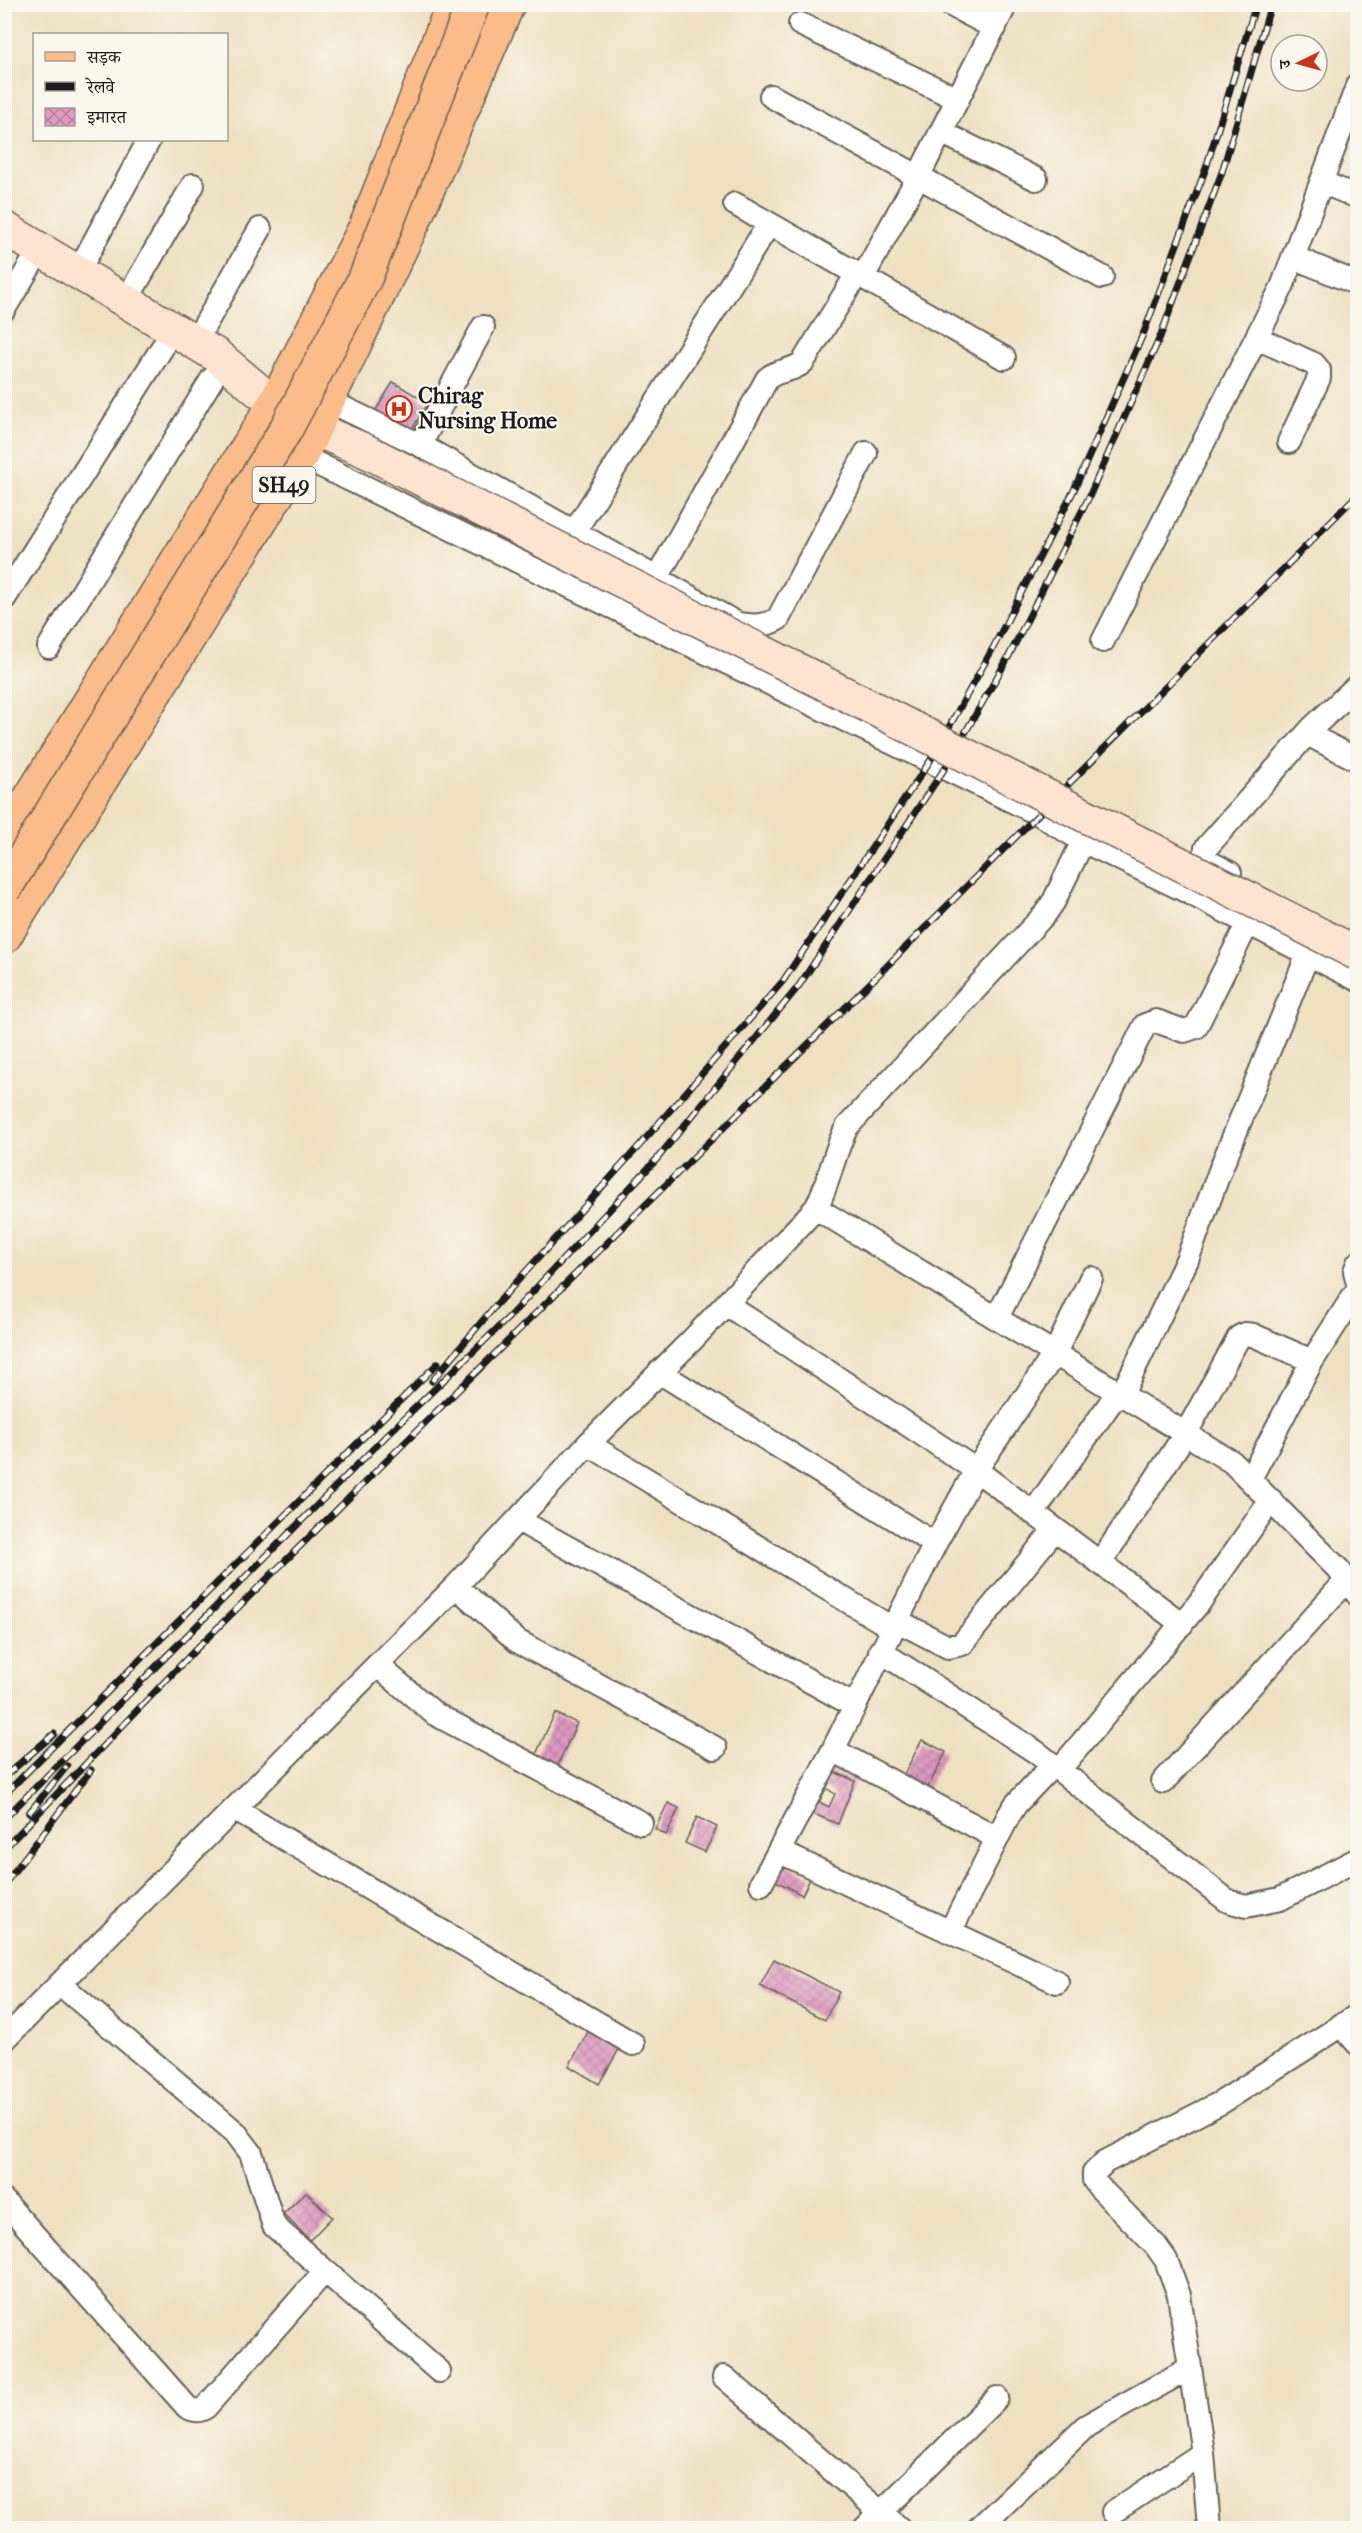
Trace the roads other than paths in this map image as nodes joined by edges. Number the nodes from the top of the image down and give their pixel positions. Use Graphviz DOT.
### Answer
graph roads {
  1 [pos="453,4"];
  2 [pos="472,4"];
  3 [pos="508,4"];
  4 [pos="950,4"];
  5 [pos="1006,4"];
  6 [pos="800,24"];
  7 [pos="995,28"];
  8 [pos="1358,84"];
  9 [pos="771,96"];
  10 [pos="958,99"];
  11 [pos="1352,114"];
  12 [pos="941,132"];
  13 [pos="148,141"];
  14 [pos="918,177"];
  15 [pos="1036,179"];
  16 [pos="1321,182"];
  17 [pos="193,185"];
  18 [pos="1358,197"];
  19 [pos="735,204"];
  20 [pos="769,224"];
  21 [pos="4,228"];
  22 [pos="260,229"];
  23 [pos="1293,256"];
  24 [pos="17,258"];
  25 [pos="78,272"];
  26 [pos="860,276"];
  27 [pos="1102,278"];
  28 [pos="1358,284"];
  29 [pos="126,301"];
  30 [pos="4,309"];
  31 [pos="483,327"];
  32 [pos="1257,338"];
  33 [pos="195,342"];
  34 [pos="162,348"];
  35 [pos="1004,357"];
  36 [pos="212,380"];
  37 [pos="267,397"];
  38 [pos="315,429"];
  39 [pos="1289,442"];
  40 [pos="420,445"];
  41 [pos="866,453"];
  42 [pos="574,532"];
  43 [pos="657,578"];
  44 [pos="4,599"];
  45 [pos="1103,641"];
  46 [pos="50,647"];
  47 [pos="1354,693"];
  48 [pos="1306,734"];
  49 [pos="1358,760"];
  50 [pos="4,840"];
  51 [pos="1083,841"];
  52 [pos="4,890"];
  53 [pos="1248,923"];
  54 [pos="1358,936"];
  55 [pos="4,937"];
  56 [pos="1308,954"];
  57 [pos="1358,954"];
  58 [pos="1358,980"];
  59 [pos="816,1208"];
  60 [pos="1358,1263"];
  61 [pos="1091,1278"];
  62 [pos="1358,1284"];
  63 [pos="1358,1288"];
  64 [pos="726,1304"];
  65 [pos="997,1318"];
  66 [pos="1055,1353"];
  67 [pos="1312,1361"];
  68 [pos="659,1372"];
  69 [pos="1120,1393"];
  70 [pos="1186,1433"];
  71 [pos="588,1444"];
  72 [pos="976,1470"];
  73 [pos="1250,1479"];
  74 [pos="1271,1500"];
  75 [pos="1034,1513"];
  76 [pos="518,1520"];
  77 [pos="1055,1529"];
  78 [pos="935,1544"];
  79 [pos="1100,1563"];
  80 [pos="456,1586"];
  81 [pos="1352,1587"];
  82 [pos="894,1624"];
  83 [pos="1182,1624"];
  84 [pos="880,1651"];
  85 [pos="377,1665"];
  86 [pos="855,1706"];
  87 [pos="715,1748"];
  88 [pos="833,1750"];
  89 [pos="1056,1768"];
  90 [pos="1163,1782"];
  91 [pos="234,1809"];
  92 [pos="641,1823"];
  93 [pos="997,1838"];
  94 [pos="780,1852"];
  95 [pos="1358,1859"];
  96 [pos="761,1884"];
  97 [pos="950,1932"];
  98 [pos="1057,1982"];
  99 [pos="60,1984"];
  100 [pos="1349,2020"];
  101 [pos="4,2040"];
  102 [pos="633,2044"];
  103 [pos="1358,2044"];
  104 [pos="4,2201"];
  105 [pos="324,2272"];
  106 [pos="1190,2368"];
  107 [pos="439,2371"];
  108 [pos="724,2378"];
  109 [pos="997,2398"];
  110 [pos="1203,2453"];
  111 [pos="880,2512"];
  112 [pos="1113,2512"];
  113 [pos="865,2529"];
  114 [pos="899,2529"];
  115 [pos="978,2529"];
  116 [pos="1209,2529"];
  1 -- 37 [label="main road, SH49"];
  2 -- 52 [label="main road, SH49, bridge"];
  3 -- 38 [label="main road, SH49"];
  4 -- 7 [label="street"];
  5 -- 7 [label="street"];
  6 -- 10 [label="street"];
  7 -- 10 [label="street"];
  8 -- 11 [label="street"];
  9 -- 14 [label="street"];
  10 -- 12 [label="street"];
  11 -- 16 [label="street"];
  12 -- 14 [label="street"];
  12 -- 15 [label="street"];
  13 -- 25 [label="street"];
  14 -- 26 [label="street"];
  14 -- 27 [label="street"];
  16 -- 18 [label="street"];
  16 -- 23 [label="street"];
  17 -- 29 [label="street"];
  19 -- 20 [label="street"];
  20 -- 26 [label="street"];
  20 -- 42 [label="street"];
  21 -- 25 [label="main road"];
  22 -- 33 [label="street"];
  23 -- 28 [label="street"];
  23 -- 32 [label="street"];
  24 -- 30 [label="street"];
  24 -- 34 [label="main road"];
  25 -- 29 [label="main road"];
  26 -- 35 [label="street"];
  26 -- 43 [label="street"];
  29 -- 33 [label="main road"];
  31 -- 40 [label="street"];
  32 -- 39 [label="street"];
  32 -- 45 [label="street"];
  33 -- 37 [label="main road"];
  34 -- 36 [label="main road"];
  34 -- 44 [label="street"];
  36 -- 37 [label="main road"];
  36 -- 46 [label="street"];
  37 -- 38 [label="main road"];
  37 -- 50 [label="main road, SH49"];
  38 -- 40 [label="street"];
  38 -- 51 [label="street"];
  38 -- 55 [label="main road, SH49"];
  38 -- 57 [label="main road, bridge"];
  40 -- 42 [label="street"];
  41 -- 43 [label="street"];
  42 -- 43 [label="street"];
  47 -- 48 [label="street"];
  48 -- 49 [label="street"];
  48 -- 54 [label="street"];
  51 -- 53 [label="street"];
  51 -- 59 [label="street"];
  53 -- 56 [label="street"];
  53 -- 65 [label="street"];
  56 -- 58 [label="street"];
  56 -- 69 [label="street"];
  59 -- 64 [label="street"];
  59 -- 65 [label="street"];
  60 -- 62 [label="street"];
  61 -- 66 [label="street"];
  63 -- 67 [label="street"];
  64 -- 68 [label="street"];
  64 -- 72 [label="street"];
  65 -- 66 [label="street"];
  66 -- 69 [label="street"];
  66 -- 72 [label="street"];
  67 -- 70 [label="street"];
  67 -- 73 [label="street"];
  68 -- 71 [label="street"];
  68 -- 78 [label="street"];
  69 -- 70 [label="street"];
  69 -- 75 [label="street"];
  70 -- 73 [label="street"];
  70 -- 79 [label="street"];
  71 -- 76 [label="street"];
  71 -- 82 [label="street"];
  72 -- 75 [label="street"];
  72 -- 78 [label="street"];
  73 -- 74 [label="street"];
  74 -- 81 [label="street"];
  74 -- 83 [label="street"];
  75 -- 77 [label="street"];
  76 -- 80 [label="street"];
  76 -- 86 [label="street"];
  77 -- 79 [label="street"];
  77 -- 82 [label="street"];
  78 -- 82 [label="street"];
  79 -- 83 [label="street"];
  80 -- 85 [label="street"];
  80 -- 87 [label="street"];
  81 -- 90 [label="street"];
  82 -- 84 [label="street"];
  83 -- 89 [label="street"];
  84 -- 86 [label="street"];
  84 -- 89 [label="street"];
  85 -- 91 [label="street"];
  85 -- 92 [label="street"];
  86 -- 88 [label="street"];
  88 -- 93 [label="street"];
  88 -- 94 [label="street"];
  89 -- 93 [label="street"];
  89 -- 95 [label="street"];
  91 -- 99 [label="street"];
  91 -- 102 [label="street"];
  93 -- 97 [label="street"];
  94 -- 96 [label="street"];
  94 -- 97 [label="street"];
  97 -- 98 [label="street"];
  99 -- 101 [label="street"];
  99 -- 105 [label="street"];
  100 -- 103 [label="street"];
  100 -- 106 [label="street"];
  104 -- 105 [label="street"];
  105 -- 107 [label="street"];
  106 -- 110 [label="street"];
  106 -- 115 [label="street"];
  108 -- 111 [label="street"];
  109 -- 111 [label="street"];
  110 -- 112 [label="street"];
  110 -- 116 [label="street"];
  111 -- 113 [label="street"];
  111 -- 114 [label="street"];
}
